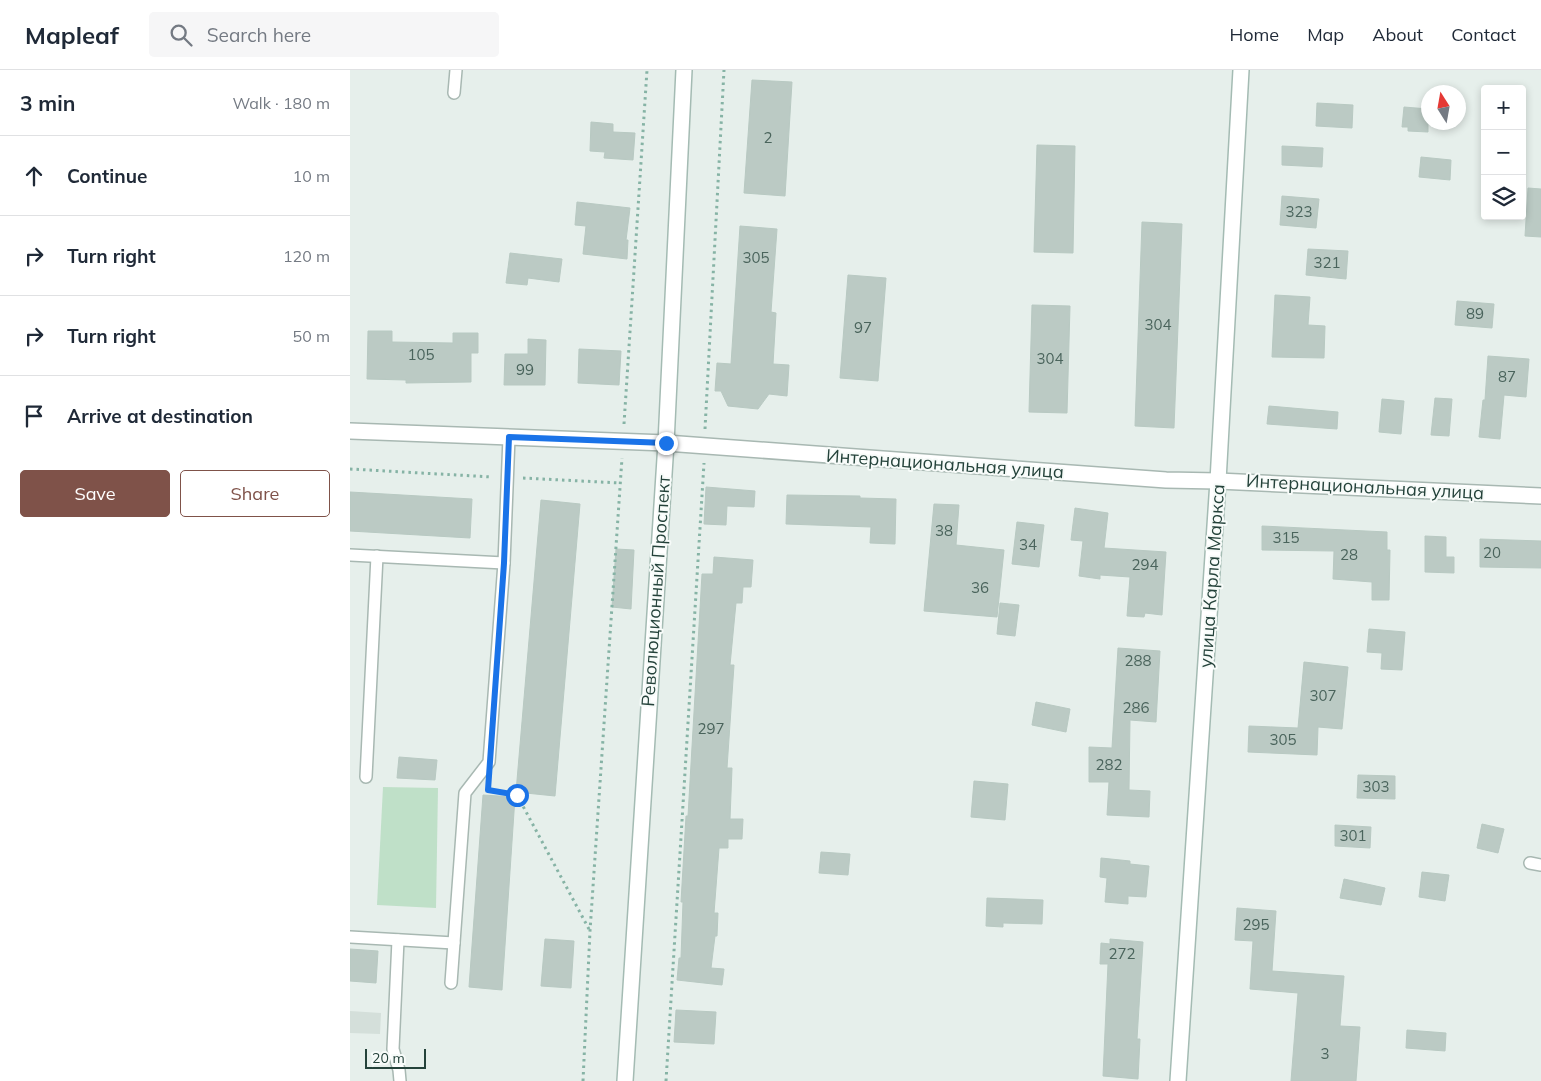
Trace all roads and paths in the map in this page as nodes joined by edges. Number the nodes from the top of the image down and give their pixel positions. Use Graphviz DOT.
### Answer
graph roads {
  1 [pos="456,70"];
  2 [pos="647,70"];
  3 [pos="684,70"];
  4 [pos="724,70"];
  5 [pos="1241,70"];
  6 [pos="454,93"];
  7 [pos="350,431"];
  8 [pos="509,437"];
  9 [pos="622,441"];
  10 [pos="666,443"];
  11 [pos="704,446"];
  12 [pos="350,469"];
  13 [pos="507,478"];
  14 [pos="1218,481"];
  15 [pos="620,483"];
  16 [pos="1541,496"];
  17 [pos="350,555"];
  18 [pos="377,556"];
  19 [pos="504,563"];
  20 [pos="489,762"];
  21 [pos="366,776"];
  22 [pos="590,931"];
  23 [pos="350,937"];
  24 [pos="398,940"];
  25 [pos="454,942"];
  26 [pos="451,983"];
  27 [pos="400,1081"];
  28 [pos="583,1081"];
  29 [pos="625,1081"];
  30 [pos="666,1081"];
  31 [pos="1178,1081"];
  1 -- 6 [label="lane"];
  2 -- 9 [label="path"];
  3 -- 10 [label="street, Революционный Проспект"];
  4 -- 11 [label="path"];
  5 -- 14 [label="street, улица Карла Маркса"];
  7 -- 8 [label="street, Интернациональная улица"];
  8 -- 9 [label="street, Интернациональная улица"];
  8 -- 13 [label="lane"];
  9 -- 10 [label="street, Интернациональная улица"];
  9 -- 15 [label="path"];
  10 -- 11 [label="street, Интернациональная улица"];
  10 -- 29 [label="street, Революционный Проспект"];
  11 -- 14 [label="street, Интернациональная улица"];
  11 -- 30 [label="path"];
  12 -- 13 [label="path"];
  13 -- 15 [label="path"];
  13 -- 19 [label="lane"];
  14 -- 16 [label="street, Интернациональная улица"];
  14 -- 31 [label="street, улица Карла Маркса"];
  15 -- 22 [label="path"];
  17 -- 18 [label="lane"];
  18 -- 19 [label="lane"];
  18 -- 21 [label="lane"];
  19 -- 20 [label="lane"];
  20 -- 22 [label="path"];
  20 -- 25 [label="lane"];
  22 -- 28 [label="path"];
  23 -- 24 [label="lane"];
  24 -- 25 [label="lane"];
  24 -- 27 [label="lane"];
  25 -- 26 [label="lane"];
}
